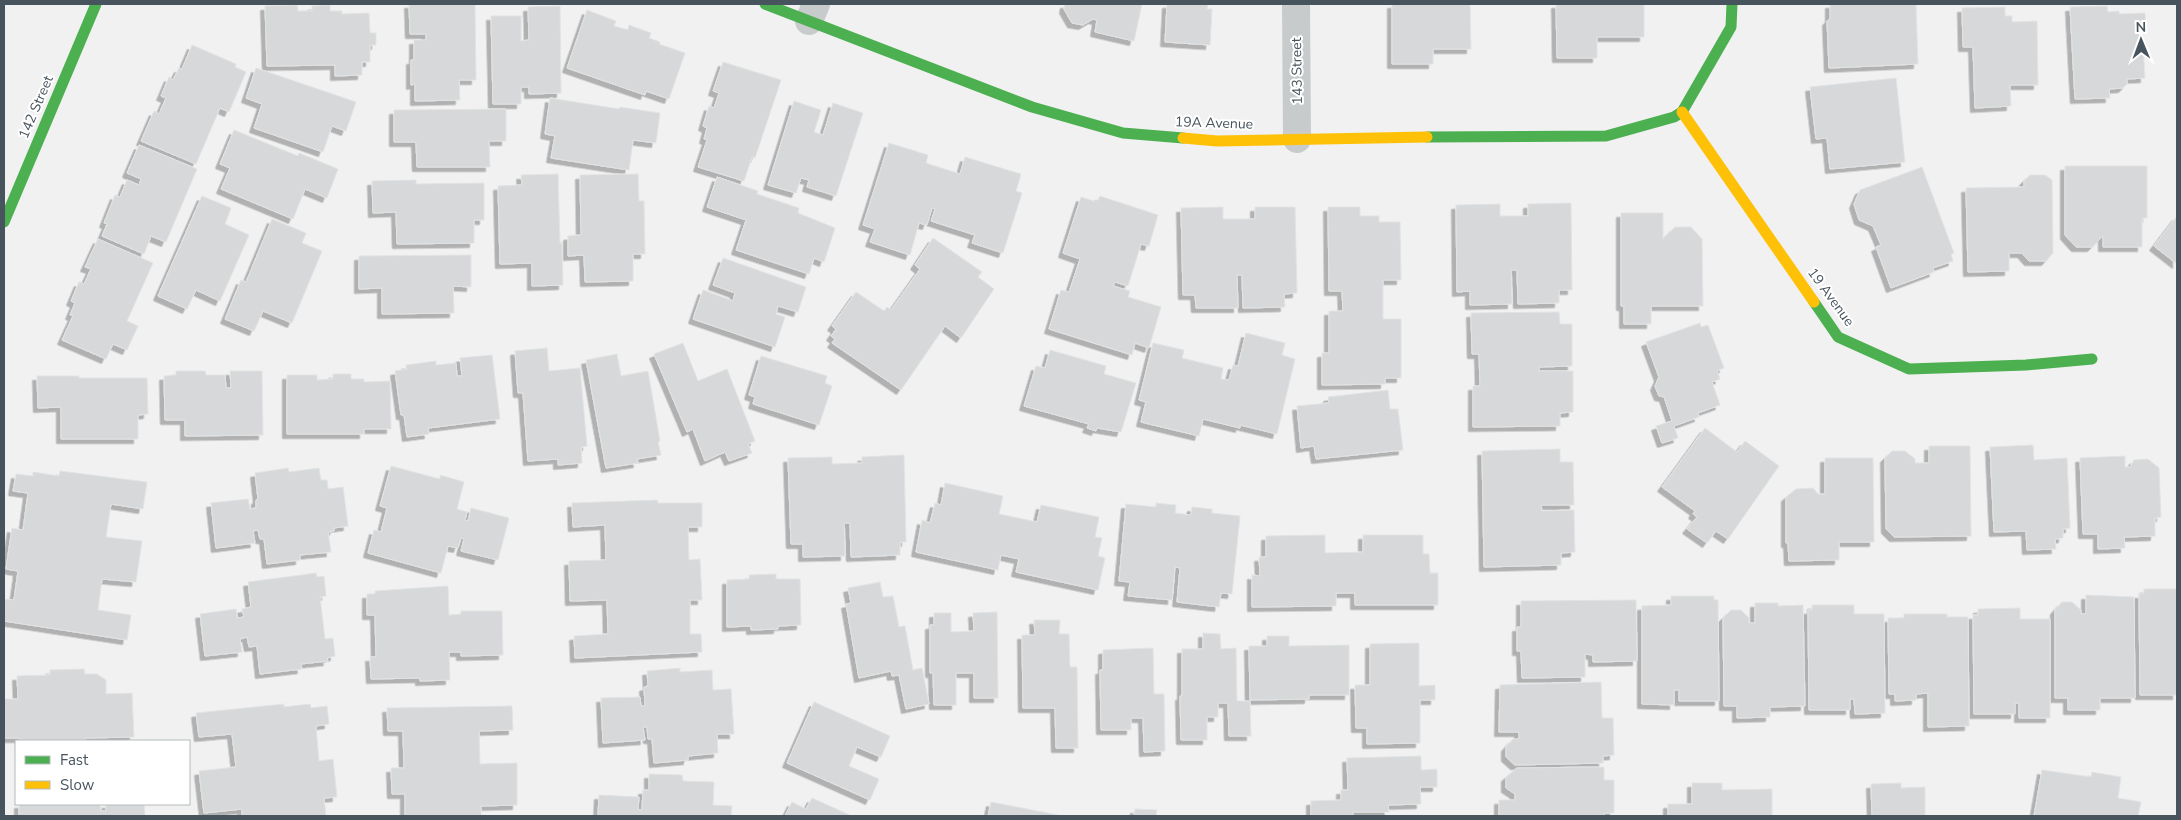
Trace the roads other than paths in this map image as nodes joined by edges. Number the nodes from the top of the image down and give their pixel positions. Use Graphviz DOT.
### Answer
graph roads {
  1 [pos="96,4"];
  2 [pos="765,4"];
  3 [pos="1296,4"];
  4 [pos="1732,4"];
  5 [pos="812,12"];
  6 [pos="1682,112"];
  7 [pos="1298,139"];
  8 [pos="4,222"];
  9 [pos="2092,359"];
  1 -- 8 [label="street, 142 Street"];
  2 -- 5 [label="street, 19A Avenue"];
  3 -- 7 [label="street, 143 Street"];
  4 -- 6 [label="street"];
  5 -- 7 [label="street, 19A Avenue"];
  6 -- 7 [label="street, 19A Avenue"];
  6 -- 9 [label="street, 19 Avenue"];
}
